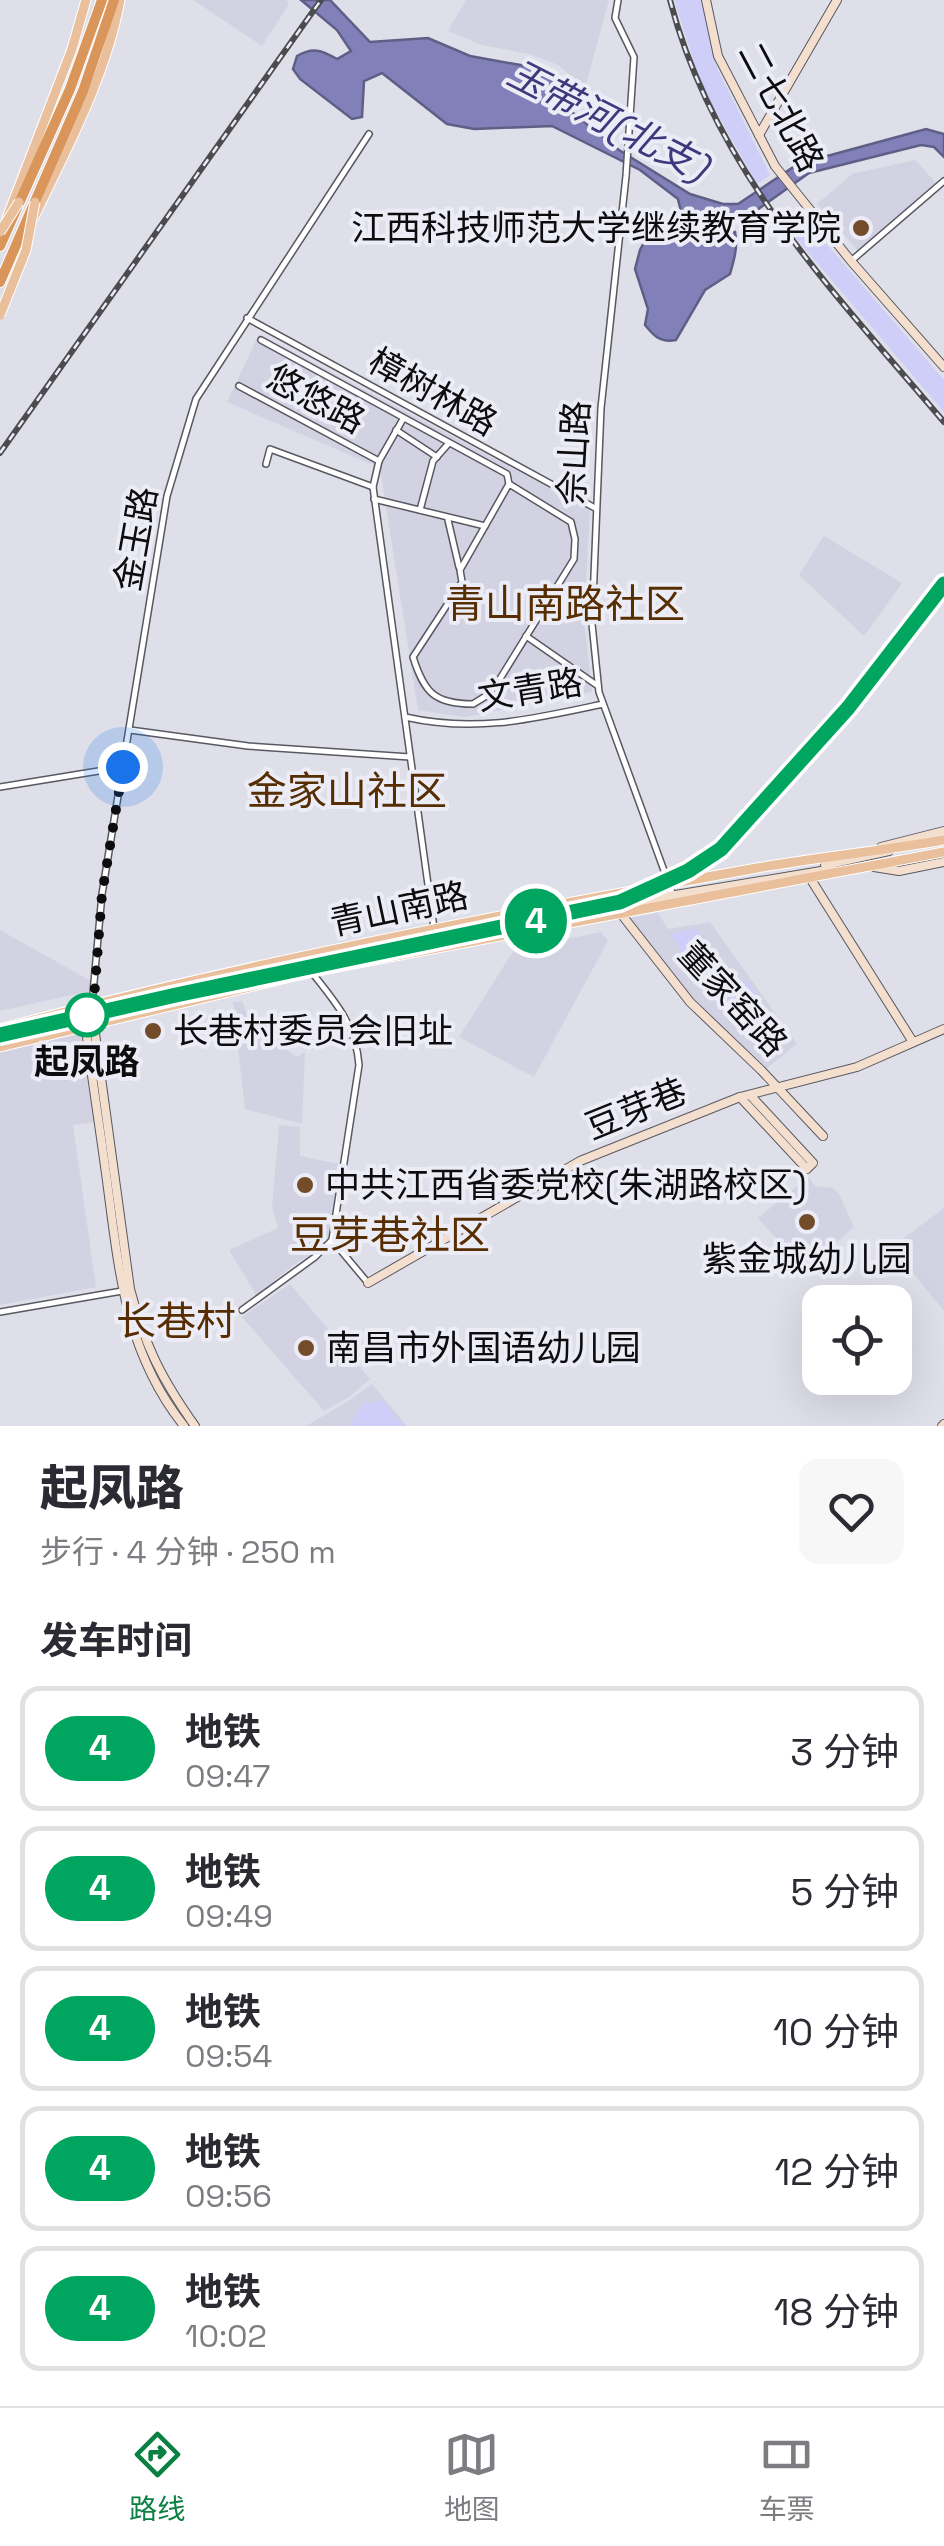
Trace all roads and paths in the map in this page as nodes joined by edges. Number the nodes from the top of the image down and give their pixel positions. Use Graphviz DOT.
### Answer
graph roads {
  1 [pos="86,0"];
  2 [pos="102,0"];
  3 [pos="118,0"];
  4 [pos="618,0"];
  5 [pos="706,0"];
  6 [pos="835,0"];
  7 [pos="758,133"];
  8 [pos="369,134"];
  9 [pos="943,182"];
  10 [pos="19,202"];
  11 [pos="35,202"];
  12 [pos="0,234"];
  13 [pos="0,246"];
  14 [pos="851,261"];
  15 [pos="0,282"];
  16 [pos="0,293"];
  17 [pos="0,315"];
  18 [pos="247,318"];
  19 [pos="261,340"];
  20 [pos="944,367"];
  21 [pos="240,386"];
  22 [pos="403,418"];
  23 [pos="396,430"];
  24 [pos="450,443"];
  25 [pos="437,456"];
  26 [pos="379,461"];
  27 [pos="266,464"];
  28 [pos="518,468"];
  29 [pos="509,484"];
  30 [pos="372,487"];
  31 [pos="374,498"];
  32 [pos="595,508"];
  33 [pos="420,510"];
  34 [pos="448,518"];
  35 [pos="485,526"];
  36 [pos="460,570"];
  37 [pos="526,636"];
  38 [pos="598,686"];
  39 [pos="603,704"];
  40 [pos="404,717"];
  41 [pos="129,730"];
  42 [pos="410,757"];
  43 [pos="123,767"];
  44 [pos="0,788"];
  45 [pos="944,831"];
  46 [pos="944,840"];
  47 [pos="893,849"];
  48 [pos="872,850"];
  49 [pos="944,852"];
  50 [pos="896,860"];
  51 [pos="944,862"];
  52 [pos="874,867"];
  53 [pos="810,878"];
  54 [pos="673,893"];
  55 [pos="614,903"];
  56 [pos="434,928"];
  57 [pos="311,972"];
  58 [pos="89,1015"];
  59 [pos="944,1029"];
  60 [pos="0,1034"];
  61 [pos="913,1042"];
  62 [pos="0,1047"];
  63 [pos="778,1088"];
  64 [pos="750,1095"];
  65 [pos="740,1098"];
  66 [pos="823,1136"];
  67 [pos="332,1240"];
  68 [pos="368,1283"];
  69 [pos="122,1292"];
  70 [pos="242,1310"];
  71 [pos="0,1312"];
  72 [pos="184,1426"];
  73 [pos="195,1426"];
  1 -- 12 [label="main road"];
  2 -- 10 [label="highway"];
  3 -- 11 [label="highway"];
  3 -- 16 [label="main road"];
  4 -- 32 [label="street, 佘山路"];
  5 -- 7 [label="street, 二七北路"];
  6 -- 7 [label="street"];
  7 -- 14 [label="street, 二七北路"];
  8 -- 18 [label="street, 金玉路"];
  9 -- 14 [label="street"];
  10 -- 12 [label="main road, bridge"];
  10 -- 13 [label="highway, bridge"];
  11 -- 15 [label="highway, bridge"];
  11 -- 17 [label="main road, bridge"];
  14 -- 20 [label="street, 二七北路"];
  18 -- 28 [label="street, 樟树林路"];
  18 -- 41 [label="street, 金玉路"];
  19 -- 22 [label="street"];
  21 -- 26 [label="street, 悠悠路"];
  22 -- 23 [label="street, 悠悠路"];
  22 -- 24 [label="street"];
  23 -- 25 [label="street"];
  23 -- 26 [label="street, 悠悠路"];
  24 -- 25 [label="street"];
  24 -- 29 [label="street"];
  25 -- 33 [label="street"];
  26 -- 30 [label="street"];
  27 -- 30 [label="street"];
  28 -- 29 [label="street"];
  28 -- 32 [label="street, 樟树林路"];
  29 -- 35 [label="street"];
  29 -- 37 [label="street"];
  30 -- 31 [label="street"];
  31 -- 33 [label="street"];
  31 -- 40 [label="street"];
  32 -- 38 [label="street, 佘山路"];
  33 -- 34 [label="street"];
  34 -- 35 [label="street"];
  34 -- 36 [label="street"];
  35 -- 36 [label="street"];
  36 -- 37 [label="street"];
  37 -- 38 [label="street"];
  38 -- 39 [label="street, 佘山路"];
  39 -- 40 [label="street, 文青路"];
  39 -- 54 [label="street, 佘山路"];
  40 -- 42 [label="street"];
  41 -- 42 [label="street"];
  41 -- 43 [label="street, 金玉路"];
  42 -- 56 [label="street"];
  43 -- 44 [label="street"];
  43 -- 58 [label="street, 金玉路"];
  45 -- 48 [label="street, 青山南路"];
  46 -- 47 [label="main road, 青山南路"];
  47 -- 48 [label="main road, 青山南路"];
  47 -- 54 [label="street"];
  48 -- 54 [label="main road, 青山南路"];
  49 -- 50 [label="main road, 青山南路"];
  50 -- 52 [label="main road, 青山南路"];
  50 -- 54 [label="street"];
  51 -- 52 [label="street, 青山南路"];
  52 -- 53 [label="main road, 青山南路"];
  53 -- 54 [label="main road, 青山南路"];
  53 -- 61 [label="street"];
  54 -- 55 [label="main road, 青山南路"];
  54 -- 55 [label="main road, 青山南路"];
  55 -- 56 [label="main road, 青山南路"];
  55 -- 57 [label="main road, 青山南路"];
  55 -- 58 [label="street"];
  55 -- 63 [label="street, 董家窑路"];
  56 -- 58 [label="main road, 青山南路"];
  57 -- 58 [label="main road, 青山南路"];
  57 -- 67 [label="street"];
  58 -- 60 [label="main road, 青山南路"];
  58 -- 62 [label="main road, 青山南路"];
  58 -- 69 [label="street"];
  58 -- 73 [label="street"];
  59 -- 61 [label="street, 豆芽巷"];
  61 -- 63 [label="street, 豆芽巷"];
  63 -- 64 [label="street, 豆芽巷"];
  63 -- 66 [label="street, 董家窑路"];
  64 -- 65 [label="street, 豆芽巷"];
  64 -- 65 [label="street"];
  65 -- 68 [label="street, 豆芽巷"];
  67 -- 68 [label="street"];
  67 -- 70 [label="street"];
  69 -- 71 [label="street"];
  69 -- 72 [label="street"];
}
